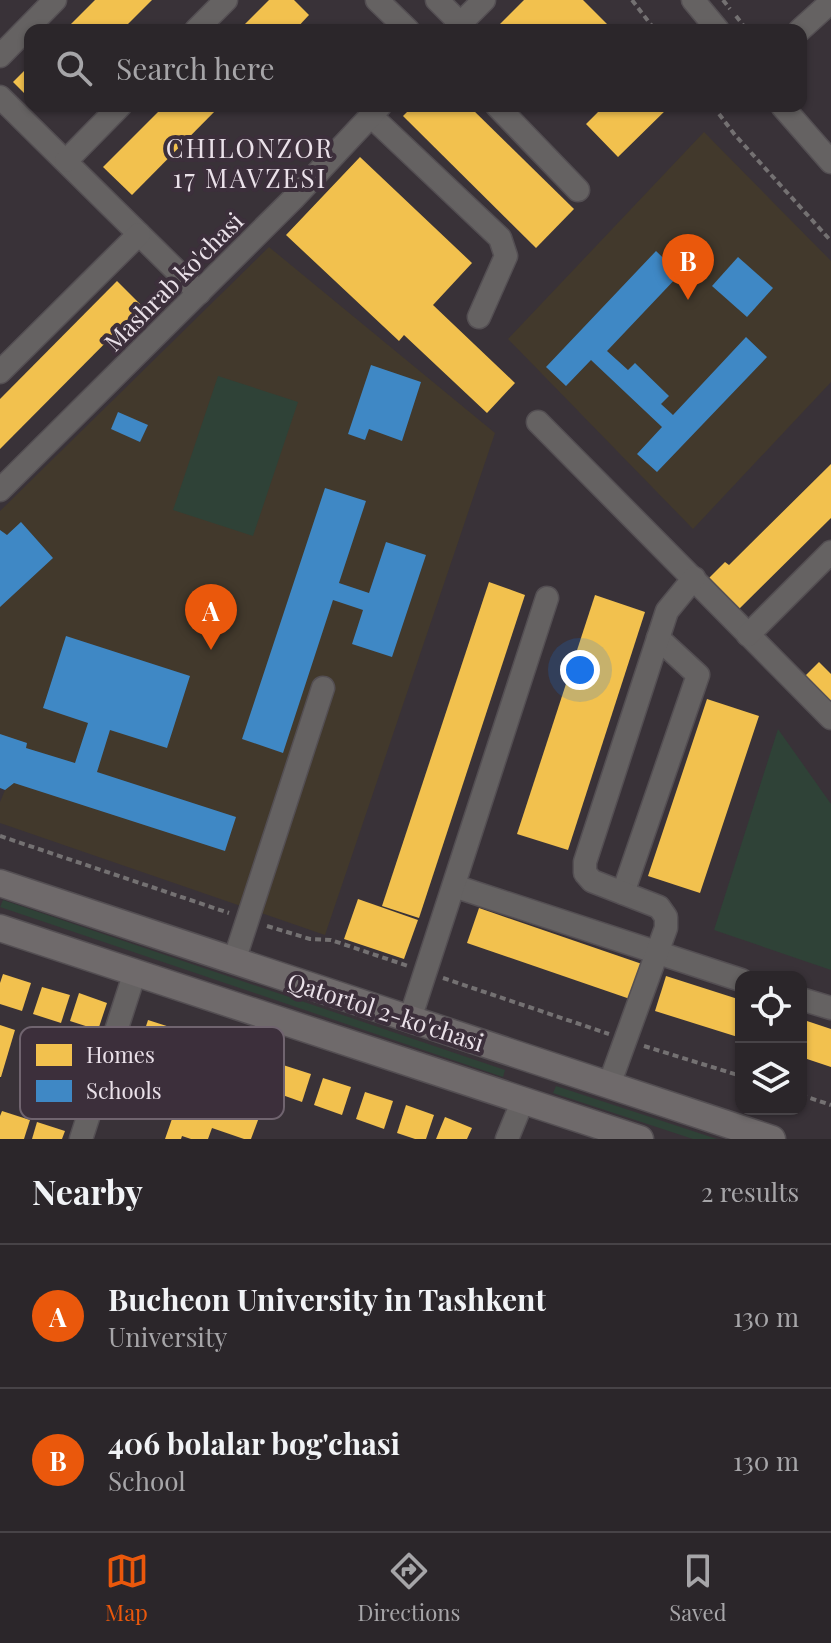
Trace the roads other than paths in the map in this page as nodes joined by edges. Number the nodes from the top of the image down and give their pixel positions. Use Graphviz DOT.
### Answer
graph roads {
  1 [pos="55,0"];
  2 [pos="226,0"];
  3 [pos="377,0"];
  4 [pos="437,0"];
  5 [pos="484,0"];
  6 [pos="693,0"];
  7 [pos="831,2"];
  8 [pos="31,24"];
  9 [pos="202,24"];
  10 [pos="402,24"];
  11 [pos="455,24"];
  12 [pos="460,24"];
  13 [pos="713,24"];
  14 [pos="807,24"];
  15 [pos="24,32"];
  16 [pos="0,56"];
  17 [pos="0,97"];
  18 [pos="114,112"];
  19 [pos="375,112"];
  20 [pos="377,112"];
  21 [pos="503,112"];
  22 [pos="787,112"];
  23 [pos="66,161"];
  24 [pos="831,162"];
  25 [pos="578,190"];
  26 [pos="139,234"];
  27 [pos="199,293"];
  28 [pos="479,317"];
  29 [pos="0,372"];
  30 [pos="538,422"];
  31 [pos="0,490"];
  32 [pos="831,552"];
  33 [pos="694,578"];
  34 [pos="547,598"];
  35 [pos="748,635"];
  36 [pos="658,638"];
  37 [pos="323,688"];
  38 [pos="831,718"];
  39 [pos="0,883"];
  40 [pos="454,886"];
  41 [pos="623,893"];
  42 [pos="0,928"];
  43 [pos="657,953"];
  44 [pos="234,961"];
  45 [pos="135,972"];
  46 [pos="735,978"];
  47 [pos="807,1001"];
  48 [pos="831,1008"];
  49 [pos="410,1019"];
  50 [pos="117,1027"];
  51 [pos="538,1062"];
  52 [pos="609,1085"];
  53 [pos="523,1100"];
  54 [pos="87,1119"];
  55 [pos="81,1139"];
  56 [pos="507,1139"];
  57 [pos="640,1139"];
  58 [pos="772,1139"];
  1 -- 8 [label="street"];
  2 -- 9 [label="street"];
  3 -- 10 [label="street"];
  4 -- 11 [label="street"];
  5 -- 12 [label="street"];
  6 -- 13 [label="street"];
  7 -- 14 [label="street"];
  15 -- 16 [label="street"];
  17 -- 23 [label="street"];
  18 -- 23 [label="street"];
  19 -- 27 [label="street, Mashrab ko'chasi"];
  20 -- 28 [label="street"];
  21 -- 25 [label="street"];
  22 -- 24 [label="street"];
  23 -- 26 [label="street"];
  26 -- 27 [label="street"];
  26 -- 29 [label="street"];
  27 -- 31 [label="street, Mashrab ko'chasi"];
  30 -- 33 [label="street"];
  32 -- 35 [label="street"];
  33 -- 35 [label="street"];
  33 -- 36 [label="street"];
  34 -- 40 [label="street"];
  35 -- 38 [label="street"];
  36 -- 41 [label="street"];
  36 -- 41 [label="street"];
  37 -- 44 [label="street"];
  39 -- 44 [label="main road, Qatortol 2-ko'chasi"];
  40 -- 43 [label="street"];
  40 -- 49 [label="street"];
  41 -- 43 [label="street"];
  42 -- 45 [label="main road, Qatortol 2-ko'chasi"];
  43 -- 46 [label="street"];
  43 -- 52 [label="street"];
  44 -- 49 [label="main road, Qatortol 2-ko'chasi"];
  45 -- 50 [label="street"];
  45 -- 53 [label="main road, Qatortol 2-ko'chasi"];
  47 -- 48 [label="street"];
  49 -- 51 [label="main road, Qatortol 2-ko'chasi"];
  51 -- 52 [label="main road, Qatortol 2-ko'chasi"];
  51 -- 53 [label="main road"];
  52 -- 58 [label="main road, Qatortol 2-ko'chasi"];
  53 -- 56 [label="street"];
  53 -- 57 [label="main road, Qatortol 2-ko'chasi"];
  54 -- 55 [label="street"];
}
